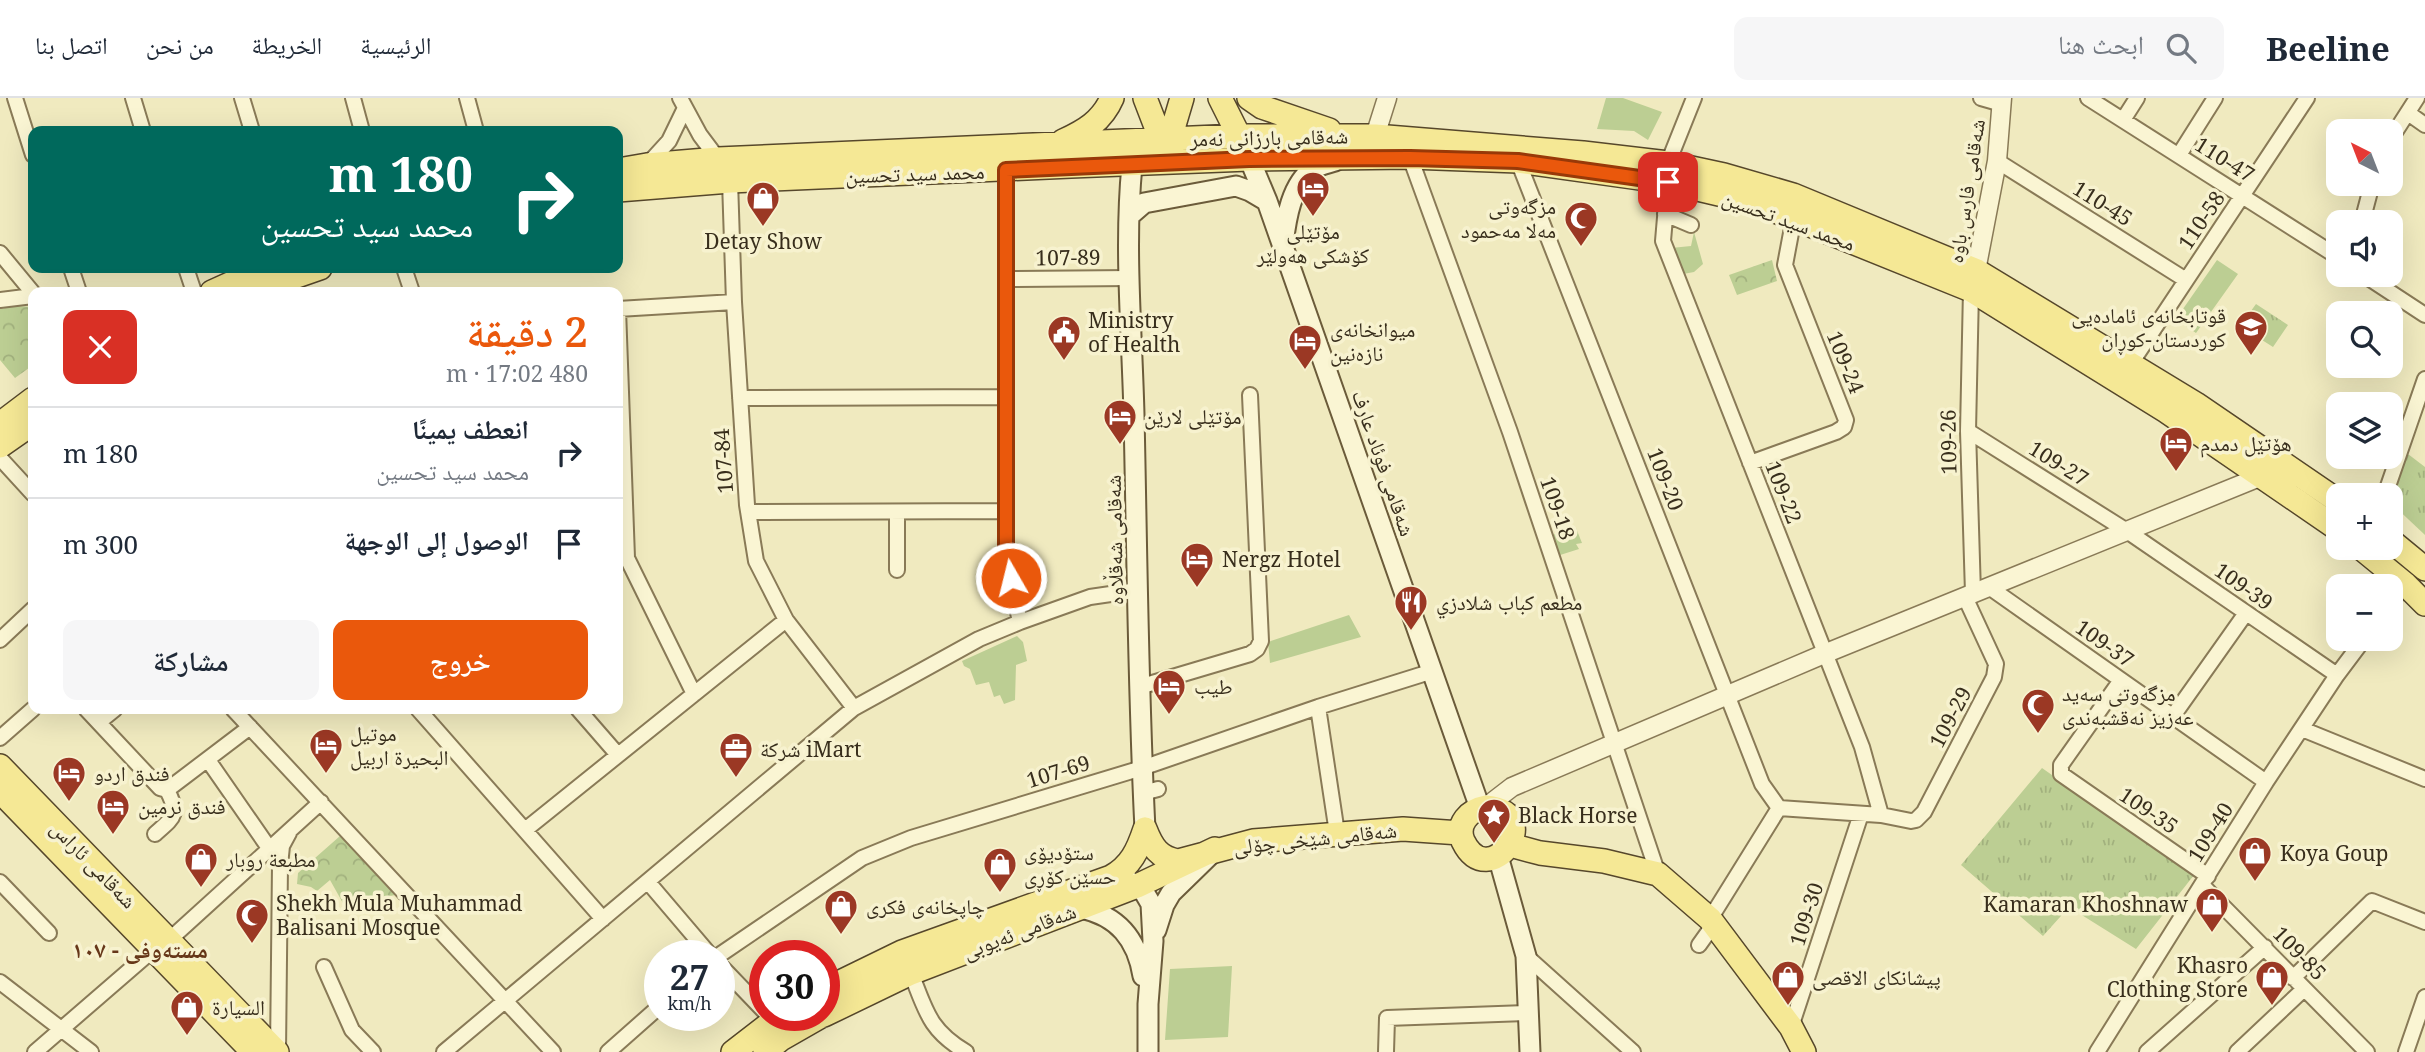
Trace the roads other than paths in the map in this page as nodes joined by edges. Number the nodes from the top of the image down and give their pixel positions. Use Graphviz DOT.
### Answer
graph roads {
  1 [pos="15,98"];
  2 [pos="133,98"];
  3 [pos="242,98"];
  4 [pos="353,98"];
  5 [pos="467,98"];
  6 [pos="1112,98"];
  7 [pos="1144,98"];
  8 [pos="1182,98"];
  9 [pos="1220,98"];
  10 [pos="1249,98"];
  11 [pos="1387,98"];
  12 [pos="1694,98"];
  13 [pos="1981,98"];
  14 [pos="2088,98"];
  15 [pos="2137,98"];
  16 [pos="2215,98"];
  17 [pos="2307,98"];
  18 [pos="2417,98"];
  19 [pos="2002,101"];
  20 [pos="682,103"];
  21 [pos="2407,113"];
  22 [pos="2403,119"];
  23 [pos="2123,120"];
  24 [pos="2425,125"];
  25 [pos="142,126"];
  26 [pos="250,126"];
  27 [pos="361,126"];
  28 [pos="475,126"];
  29 [pos="1239,136"];
  30 [pos="1349,136"];
  31 [pos="1375,136"];
  32 [pos="28,139"];
  33 [pos="1165,139"];
  34 [pos="1138,141"];
  35 [pos="1052,146"];
  36 [pos="2179,155"];
  37 [pos="1410,158"];
  38 [pos="718,159"];
  39 [pos="1249,159"];
  40 [pos="1341,159"];
  41 [pos="1223,161"];
  42 [pos="1518,161"];
  43 [pos="1997,161"];
  44 [pos="647,165"];
  45 [pos="1132,165"];
  46 [pos="623,169"];
  47 [pos="1006,170"];
  48 [pos="1668,172"];
  49 [pos="730,181"];
  50 [pos="623,190"];
  51 [pos="2243,195"];
  52 [pos="1267,201"];
  53 [pos="1665,214"];
  54 [pos="1129,216"];
  55 [pos="1794,217"];
  56 [pos="1690,225"];
  57 [pos="1282,245"];
  58 [pos="2326,249"];
  59 [pos="0,253"];
  60 [pos="254,273"];
  61 [pos="306,273"];
  62 [pos="1130,278"];
  63 [pos="1006,279"];
  64 [pos="2186,280"];
  65 [pos="1974,281"];
  66 [pos="223,287"];
  67 [pos="265,287"];
  68 [pos="2382,287"];
  69 [pos="28,289"];
  70 [pos="28,296"];
  71 [pos="0,300"];
  72 [pos="734,302"];
  73 [pos="623,309"];
  74 [pos="2425,315"];
  75 [pos="2130,365"];
  76 [pos="2425,379"];
  77 [pos="1250,395"];
  78 [pos="1005,397"];
  79 [pos="740,398"];
  80 [pos="28,403"];
  81 [pos="0,424"];
  82 [pos="28,426"];
  83 [pos="1968,431"];
  84 [pos="0,446"];
  85 [pos="0,458"];
  86 [pos="1751,463"];
  87 [pos="2262,476"];
  88 [pos="2389,483"];
  89 [pos="28,489"];
  90 [pos="2326,493"];
  91 [pos="1006,511"];
  92 [pos="748,512"];
  93 [pos="897,512"];
  94 [pos="2326,521"];
  95 [pos="2127,531"];
  96 [pos="2403,551"];
  97 [pos="623,560"];
  98 [pos="2376,560"];
  99 [pos="2425,569"];
  100 [pos="897,570"];
  101 [pos="2405,584"];
  102 [pos="2403,587"];
  103 [pos="1138,590"];
  104 [pos="1976,592"];
  105 [pos="2425,604"];
  106 [pos="2246,612"];
  107 [pos="28,614"];
  108 [pos="786,620"];
  109 [pos="1020,622"];
  110 [pos="0,640"];
  111 [pos="2355,651"];
  112 [pos="1824,654"];
  113 [pos="1433,671"];
  114 [pos="2337,675"];
  115 [pos="2121,680"];
  116 [pos="1139,687"];
  117 [pos="694,694"];
  118 [pos="1728,695"];
  119 [pos="1318,707"];
  120 [pos="855,708"];
  121 [pos="28,713"];
  122 [pos="91,714"];
  123 [pos="109,714"];
  124 [pos="238,714"];
  125 [pos="422,714"];
  126 [pos="582,714"];
  127 [pos="2173,716"];
  128 [pos="99,722"];
  129 [pos="250,727"];
  130 [pos="2302,729"];
  131 [pos="0,738"];
  132 [pos="1615,745"];
  133 [pos="618,755"];
  134 [pos="208,760"];
  135 [pos="0,766"];
  136 [pos="1142,768"];
  137 [pos="2425,779"];
  138 [pos="2266,782"];
  139 [pos="167,790"];
  140 [pos="0,791"];
  141 [pos="321,802"];
  142 [pos="1483,807"];
  143 [pos="1779,808"];
  144 [pos="1861,814"];
  145 [pos="1881,816"];
  146 [pos="1146,829"];
  147 [pos="525,831"];
  148 [pos="289,833"];
  149 [pos="1337,833"];
  150 [pos="1460,833"];
  151 [pos="155,834"];
  152 [pos="269,848"];
  153 [pos="1215,849"];
  154 [pos="1504,851"];
  155 [pos="1658,874"];
  156 [pos="1107,879"];
  157 [pos="2205,881"];
  158 [pos="0,882"];
  159 [pos="648,882"];
  160 [pos="1137,886"];
  161 [pos="1081,908"];
  162 [pos="603,919"];
  163 [pos="1712,922"];
  164 [pos="2425,922"];
  165 [pos="49,933"];
  166 [pos="697,940"];
  167 [pos="1153,941"];
  168 [pos="735,944"];
  169 [pos="161,945"];
  170 [pos="1699,945"];
  171 [pos="2264,947"];
  172 [pos="1526,956"];
  173 [pos="324,967"];
  174 [pos="911,973"];
  175 [pos="2293,978"];
  176 [pos="735,980"];
  177 [pos="0,982"];
  178 [pos="840,982"];
  179 [pos="2304,989"];
  180 [pos="749,994"];
  181 [pos="2425,997"];
  182 [pos="505,1000"];
  183 [pos="1148,1004"];
  184 [pos="840,1007"];
  185 [pos="1529,1013"];
  186 [pos="644,1020"];
  187 [pos="1791,1027"];
  188 [pos="62,1029"];
  189 [pos="755,1031"];
  190 [pos="795,1031"];
  191 [pos="2101,1050"];
  192 [pos="35,1052"];
  193 [pos="91,1052"];
  194 [pos="253,1052"];
  195 [pos="278,1052"];
  196 [pos="373,1052"];
  197 [pos="444,1052"];
  198 [pos="553,1052"];
  199 [pos="608,1052"];
  200 [pos="733,1052"];
  201 [pos="765,1052"];
  202 [pos="966,1052"];
  203 [pos="1148,1052"];
  204 [pos="1385,1052"];
  205 [pos="1530,1052"];
  206 [pos="1633,1052"];
  207 [pos="1804,1052"];
  208 [pos="2147,1052"];
  209 [pos="2237,1052"];
  210 [pos="2367,1052"];
  211 [pos="2406,1052"];
  1 -- 32 [label="street"];
  2 -- 25 [label="street"];
  3 -- 26 [label="street"];
  4 -- 27 [label="street"];
  5 -- 28 [label="street"];
  6 -- 35 [label="main road"];
  7 -- 33 [label="main road"];
  7 -- 34 [label="main road"];
  8 -- 33 [label="main road"];
  9 -- 29 [label="main road"];
  10 -- 30 [label="main road"];
  11 -- 31 [label="street"];
  12 -- 48 [label="street, 109-22"];
  13 -- 19 [label="street"];
  14 -- 23 [label="street, 110-47"];
  15 -- 23 [label="street"];
  16 -- 36 [label="street"];
  17 -- 51 [label="street, 110-58"];
  18 -- 21 [label="street"];
  19 -- 43 [label="street, شەقامی فارس باوە"];
  20 -- 38 [label="street"];
  20 -- 44 [label="street"];
  21 -- 22 [label="street"];
  21 -- 24 [label="street"];
  23 -- 36 [label="street, 110-47"];
  29 -- 30 [label="main road, شەقامی بارزانی نەمر"];
  29 -- 33 [label="main road, شەقامی بارزانی نەمر"];
  29 -- 39 [label="main road, شەقامی فوئاد عارف"];
  30 -- 31 [label="main road, شەقامی بارزانی نەمر"];
  31 -- 48 [label="main road, شەقامی بارزانی نەمر"];
  33 -- 34 [label="main road, شەقامی بارزانی نەمر"];
  33 -- 41 [label="main road"];
  33 -- 45 [label="main road"];
  34 -- 35 [label="main road, شەقامی بارزانی نەمر"];
  34 -- 45 [label="main road"];
  35 -- 38 [label="main road, شەقامی بارزانی نەمر"];
  36 -- 51 [label="street, 110-47"];
  37 -- 40 [label="main road, محمد سید تحسین"];
  37 -- 42 [label="main road, محمد سید تحسین"];
  37 -- 132 [label="street, 109-18"];
  38 -- 44 [label="main road, شەقامی بارزانی نەمر"];
  39 -- 40 [label="main road, محمد سید تحسین"];
  39 -- 41 [label="main road, محمد سید تحسین"];
  39 -- 52 [label="main road, شەقامی فوئاد عارف"];
  40 -- 57 [label="main road"];
  41 -- 45 [label="main road, محمد سید تحسین"];
  42 -- 48 [label="main road, محمد سید تحسین"];
  42 -- 118 [label="street, 109-20"];
  43 -- 64 [label="street, 110-45"];
  43 -- 65 [label="street, شەقامی فارس باوە"];
  44 -- 46 [label="main road, شەقامی بارزانی نەمر"];
  45 -- 47 [label="main road, محمد سید تحسین"];
  45 -- 54 [label="main road, شەقامی شەقڵاوە"];
  47 -- 49 [label="main road, محمد سید تحسین"];
  47 -- 63 [label="street"];
  48 -- 53 [label="street, 109-22"];
  48 -- 55 [label="main road, محمد سید تحسین"];
  48 -- 65 [label="main road, شەقامی بارزانی نەمر"];
  49 -- 50 [label="main road, محمد سید تحسین"];
  49 -- 72 [label="street, 107-84"];
  51 -- 58 [label="street, 110-47"];
  51 -- 64 [label="street, 110-58"];
  52 -- 54 [label="main road"];
  52 -- 57 [label="main road, شەقامی فوئاد عارف"];
  53 -- 56 [label="street"];
  53 -- 86 [label="street, 109-22"];
  54 -- 62 [label="main road, شەقامی شەقڵاوە"];
  55 -- 65 [label="main road, محمد سید تحسین"];
  55 -- 86 [label="street, 109-24"];
  57 -- 113 [label="main road, شەقامی فوئاد عارف"];
  59 -- 69 [label="street"];
  60 -- 66 [label="main road"];
  61 -- 67 [label="main road"];
  62 -- 63 [label="street, 107-89"];
  62 -- 103 [label="main road, شەقامی شەقڵاوە"];
  63 -- 78 [label="street"];
  64 -- 75 [label="street, 110-58"];
  65 -- 75 [label="main road, شەقامی بارزانی نەمر"];
  65 -- 83 [label="street, 109-26"];
  65 -- 87 [label="main road, محمد سید تحسین"];
  68 -- 74 [label="street"];
  70 -- 71 [label="street"];
  72 -- 73 [label="street"];
  72 -- 79 [label="street, 107-84"];
  75 -- 90 [label="main road, شەقامی بارزانی نەمر"];
  76 -- 88 [label="street"];
  77 -- 116 [label="street"];
  78 -- 79 [label="street"];
  78 -- 91 [label="street"];
  79 -- 92 [label="street, 107-84"];
  80 -- 81 [label="main road"];
  82 -- 84 [label="main road"];
  83 -- 95 [label="street, 109-27"];
  83 -- 104 [label="street, 109-26"];
  85 -- 89 [label="street"];
  86 -- 112 [label="street, 109-22"];
  87 -- 94 [label="main road, محمد سید تحسین"];
  87 -- 95 [label="street"];
  91 -- 93 [label="street"];
  91 -- 109 [label="street"];
  92 -- 93 [label="street"];
  92 -- 108 [label="street, 107-84"];
  93 -- 100 [label="street"];
  95 -- 104 [label="street"];
  95 -- 106 [label="street, 109-39"];
  96 -- 99 [label="main road"];
  97 -- 117 [label="street"];
  98 -- 101 [label="main road"];
  101 -- 102 [label="street"];
  101 -- 105 [label="main road"];
  103 -- 109 [label="street"];
  103 -- 116 [label="main road, شەقامی شەقڵاوە"];
  104 -- 112 [label="street"];
  104 -- 115 [label="street, 109-37"];
  104 -- 145 [label="street, 109-29"];
  106 -- 114 [label="street, 109-39"];
  106 -- 127 [label="street"];
  107 -- 110 [label="street"];
  108 -- 117 [label="street"];
  108 -- 120 [label="street, 107-84"];
  109 -- 120 [label="street"];
  111 -- 114 [label="street, 109-40"];
  112 -- 118 [label="street"];
  112 -- 145 [label="street, 109-22"];
  113 -- 119 [label="street, 107-69"];
  113 -- 142 [label="main road, شەقامی فوئاد عارف"];
  114 -- 130 [label="street, 109-40"];
  115 -- 127 [label="street, 109-37"];
  115 -- 157 [label="street, 109-35"];
  116 -- 136 [label="main road, شەقامی شەقڵاوە"];
  117 -- 133 [label="street"];
  118 -- 132 [label="street"];
  118 -- 143 [label="street, 109-20"];
  119 -- 136 [label="street, 107-69"];
  119 -- 149 [label="street"];
  120 -- 159 [label="street"];
  121 -- 131 [label="street"];
  122 -- 128 [label="street"];
  123 -- 128 [label="street"];
  124 -- 129 [label="street"];
  125 -- 147 [label="street"];
  126 -- 133 [label="street"];
  127 -- 138 [label="street, 109-37"];
  128 -- 139 [label="street"];
  129 -- 134 [label="street"];
  129 -- 141 [label="street"];
  130 -- 137 [label="street"];
  130 -- 138 [label="street, 109-40"];
  132 -- 142 [label="street"];
  132 -- 155 [label="street, 109-18"];
  133 -- 147 [label="street"];
  134 -- 139 [label="street"];
  134 -- 152 [label="street"];
  135 -- 169 [label="main road, شەقامی ئاراس"];
  136 -- 146 [label="main road, شەقامی شەقڵاوە"];
  136 -- 168 [label="street, 107-69"];
  138 -- 157 [label="street, 109-40"];
  139 -- 151 [label="street"];
  140 -- 169 [label="main road, شەقامی ئاراس"];
  141 -- 148 [label="street"];
  141 -- 182 [label="street"];
  142 -- 150 [label="main road"];
  142 -- 154 [label="main road"];
  143 -- 144 [label="street, 109-29"];
  143 -- 163 [label="street"];
  144 -- 145 [label="street, 109-29"];
  144 -- 187 [label="street, 109-30"];
  146 -- 153 [label="main road, شەقامی شێخی چۆلی"];
  146 -- 156 [label="main road, شەقامی ئەیوبی"];
  147 -- 162 [label="street"];
  148 -- 152 [label="street"];
  148 -- 195 [label="street"];
  149 -- 150 [label="main road, شەقامی شێخی چۆلی"];
  149 -- 153 [label="main road, شەقامی شێخی چۆلی"];
  150 -- 154 [label="main road"];
  152 -- 169 [label="street"];
  153 -- 160 [label="main road, شەقامی ئەیوبی"];
  153 -- 167 [label="main road"];
  154 -- 155 [label="main road"];
  154 -- 172 [label="main road"];
  155 -- 163 [label="main road"];
  156 -- 160 [label="main road"];
  156 -- 178 [label="main road, شەقامی ئەیوبی"];
  157 -- 171 [label="street, 109-85"];
  157 -- 191 [label="street, 109-40"];
  158 -- 165 [label="street"];
  159 -- 162 [label="street"];
  159 -- 166 [label="street"];
  160 -- 161 [label="main road, شەقامی ئەیوبی"];
  160 -- 167 [label="main road"];
  161 -- 174 [label="main road, شەقامی ئەیوبی"];
  161 -- 183 [label="main road"];
  162 -- 182 [label="street"];
  163 -- 170 [label="street"];
  163 -- 187 [label="main road"];
  164 -- 175 [label="street"];
  167 -- 183 [label="main road"];
  169 -- 188 [label="street"];
  169 -- 194 [label="main road, شەقامی ئاراس"];
  169 -- 195 [label="main road, شەقامی ئاراس"];
  171 -- 175 [label="street, 109-85"];
  171 -- 208 [label="street"];
  172 -- 185 [label="main road"];
  172 -- 206 [label="street"];
  173 -- 196 [label="street"];
  174 -- 184 [label="main road, شەقامی ئەیوبی"];
  174 -- 202 [label="street"];
  175 -- 179 [label="street, 109-85"];
  176 -- 180 [label="street"];
  177 -- 188 [label="street"];
  179 -- 209 [label="street"];
  179 -- 210 [label="street, 109-85"];
  181 -- 211 [label="street"];
  182 -- 197 [label="street"];
  182 -- 198 [label="street"];
  183 -- 203 [label="main road"];
  185 -- 204 [label="street"];
  185 -- 205 [label="main road"];
  186 -- 199 [label="street"];
  187 -- 207 [label="main road"];
  188 -- 192 [label="street"];
  188 -- 193 [label="street"];
  189 -- 200 [label="main road"];
  190 -- 201 [label="main road, شەقامی ئەیوبی"];
}
